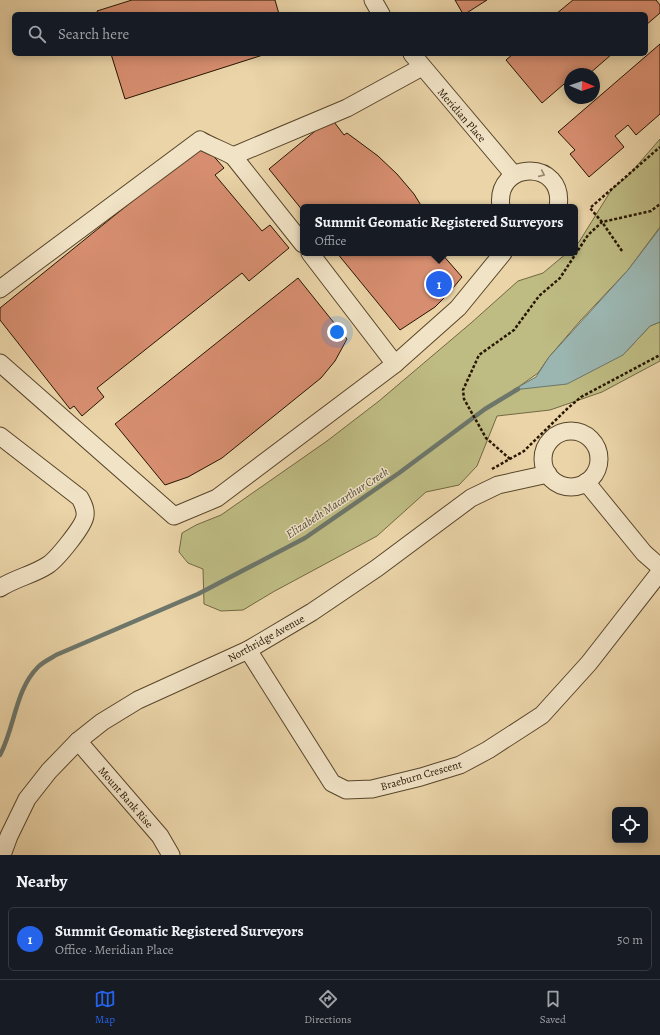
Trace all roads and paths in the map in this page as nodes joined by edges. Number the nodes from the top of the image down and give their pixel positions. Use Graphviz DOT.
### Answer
graph roads {
  1 [pos="373,0"];
  2 [pos="380,12"];
  3 [pos="417,61"];
  4 [pos="660,147"];
  5 [pos="233,156"];
  6 [pos="514,174"];
  7 [pos="501,204"];
  8 [pos="559,204"];
  9 [pos="660,204"];
  10 [pos="602,222"];
  11 [pos="300,240"];
  12 [pos="578,250"];
  13 [pos="622,251"];
  14 [pos="312,256"];
  15 [pos="501,256"];
  16 [pos="574,256"];
  17 [pos="0,289"];
  18 [pos="660,355"];
  19 [pos="0,363"];
  20 [pos="395,364"];
  21 [pos="0,436"];
  22 [pos="510,459"];
  23 [pos="488,471"];
  24 [pos="548,474"];
  25 [pos="586,482"];
  26 [pos="660,567"];
  27 [pos="660,572"];
  28 [pos="0,588"];
  29 [pos="248,650"];
  30 [pos="78,741"];
  31 [pos="2,855"];
  32 [pos="171,855"];
  1 -- 2 [label="street"];
  3 -- 5 [label="street"];
  3 -- 6 [label="street, Meridian Place"];
  4 -- 10 [label="path"];
  5 -- 11 [label="street"];
  5 -- 17 [label="street"];
  6 -- 7 [label="street"];
  6 -- 8 [label="street, one-way"];
  9 -- 10 [label="path"];
  10 -- 12 [label="path"];
  10 -- 13 [label="path"];
  14 -- 20 [label="street"];
  15 -- 20 [label="street"];
  16 -- 22 [label="path"];
  18 -- 22 [label="path"];
  19 -- 20 [label="street"];
  21 -- 28 [label="street"];
  22 -- 23 [label="path"];
  24 -- 25 [label="street"];
  24 -- 25 [label="street"];
  24 -- 29 [label="street, Northridge Avenue"];
  25 -- 26 [label="street"];
  27 -- 29 [label="street, Braeburn Crescent"];
  29 -- 30 [label="street, Northridge Avenue"];
  30 -- 31 [label="street, Northridge Avenue"];
  30 -- 32 [label="street, Mount Bank Rise"];
}
